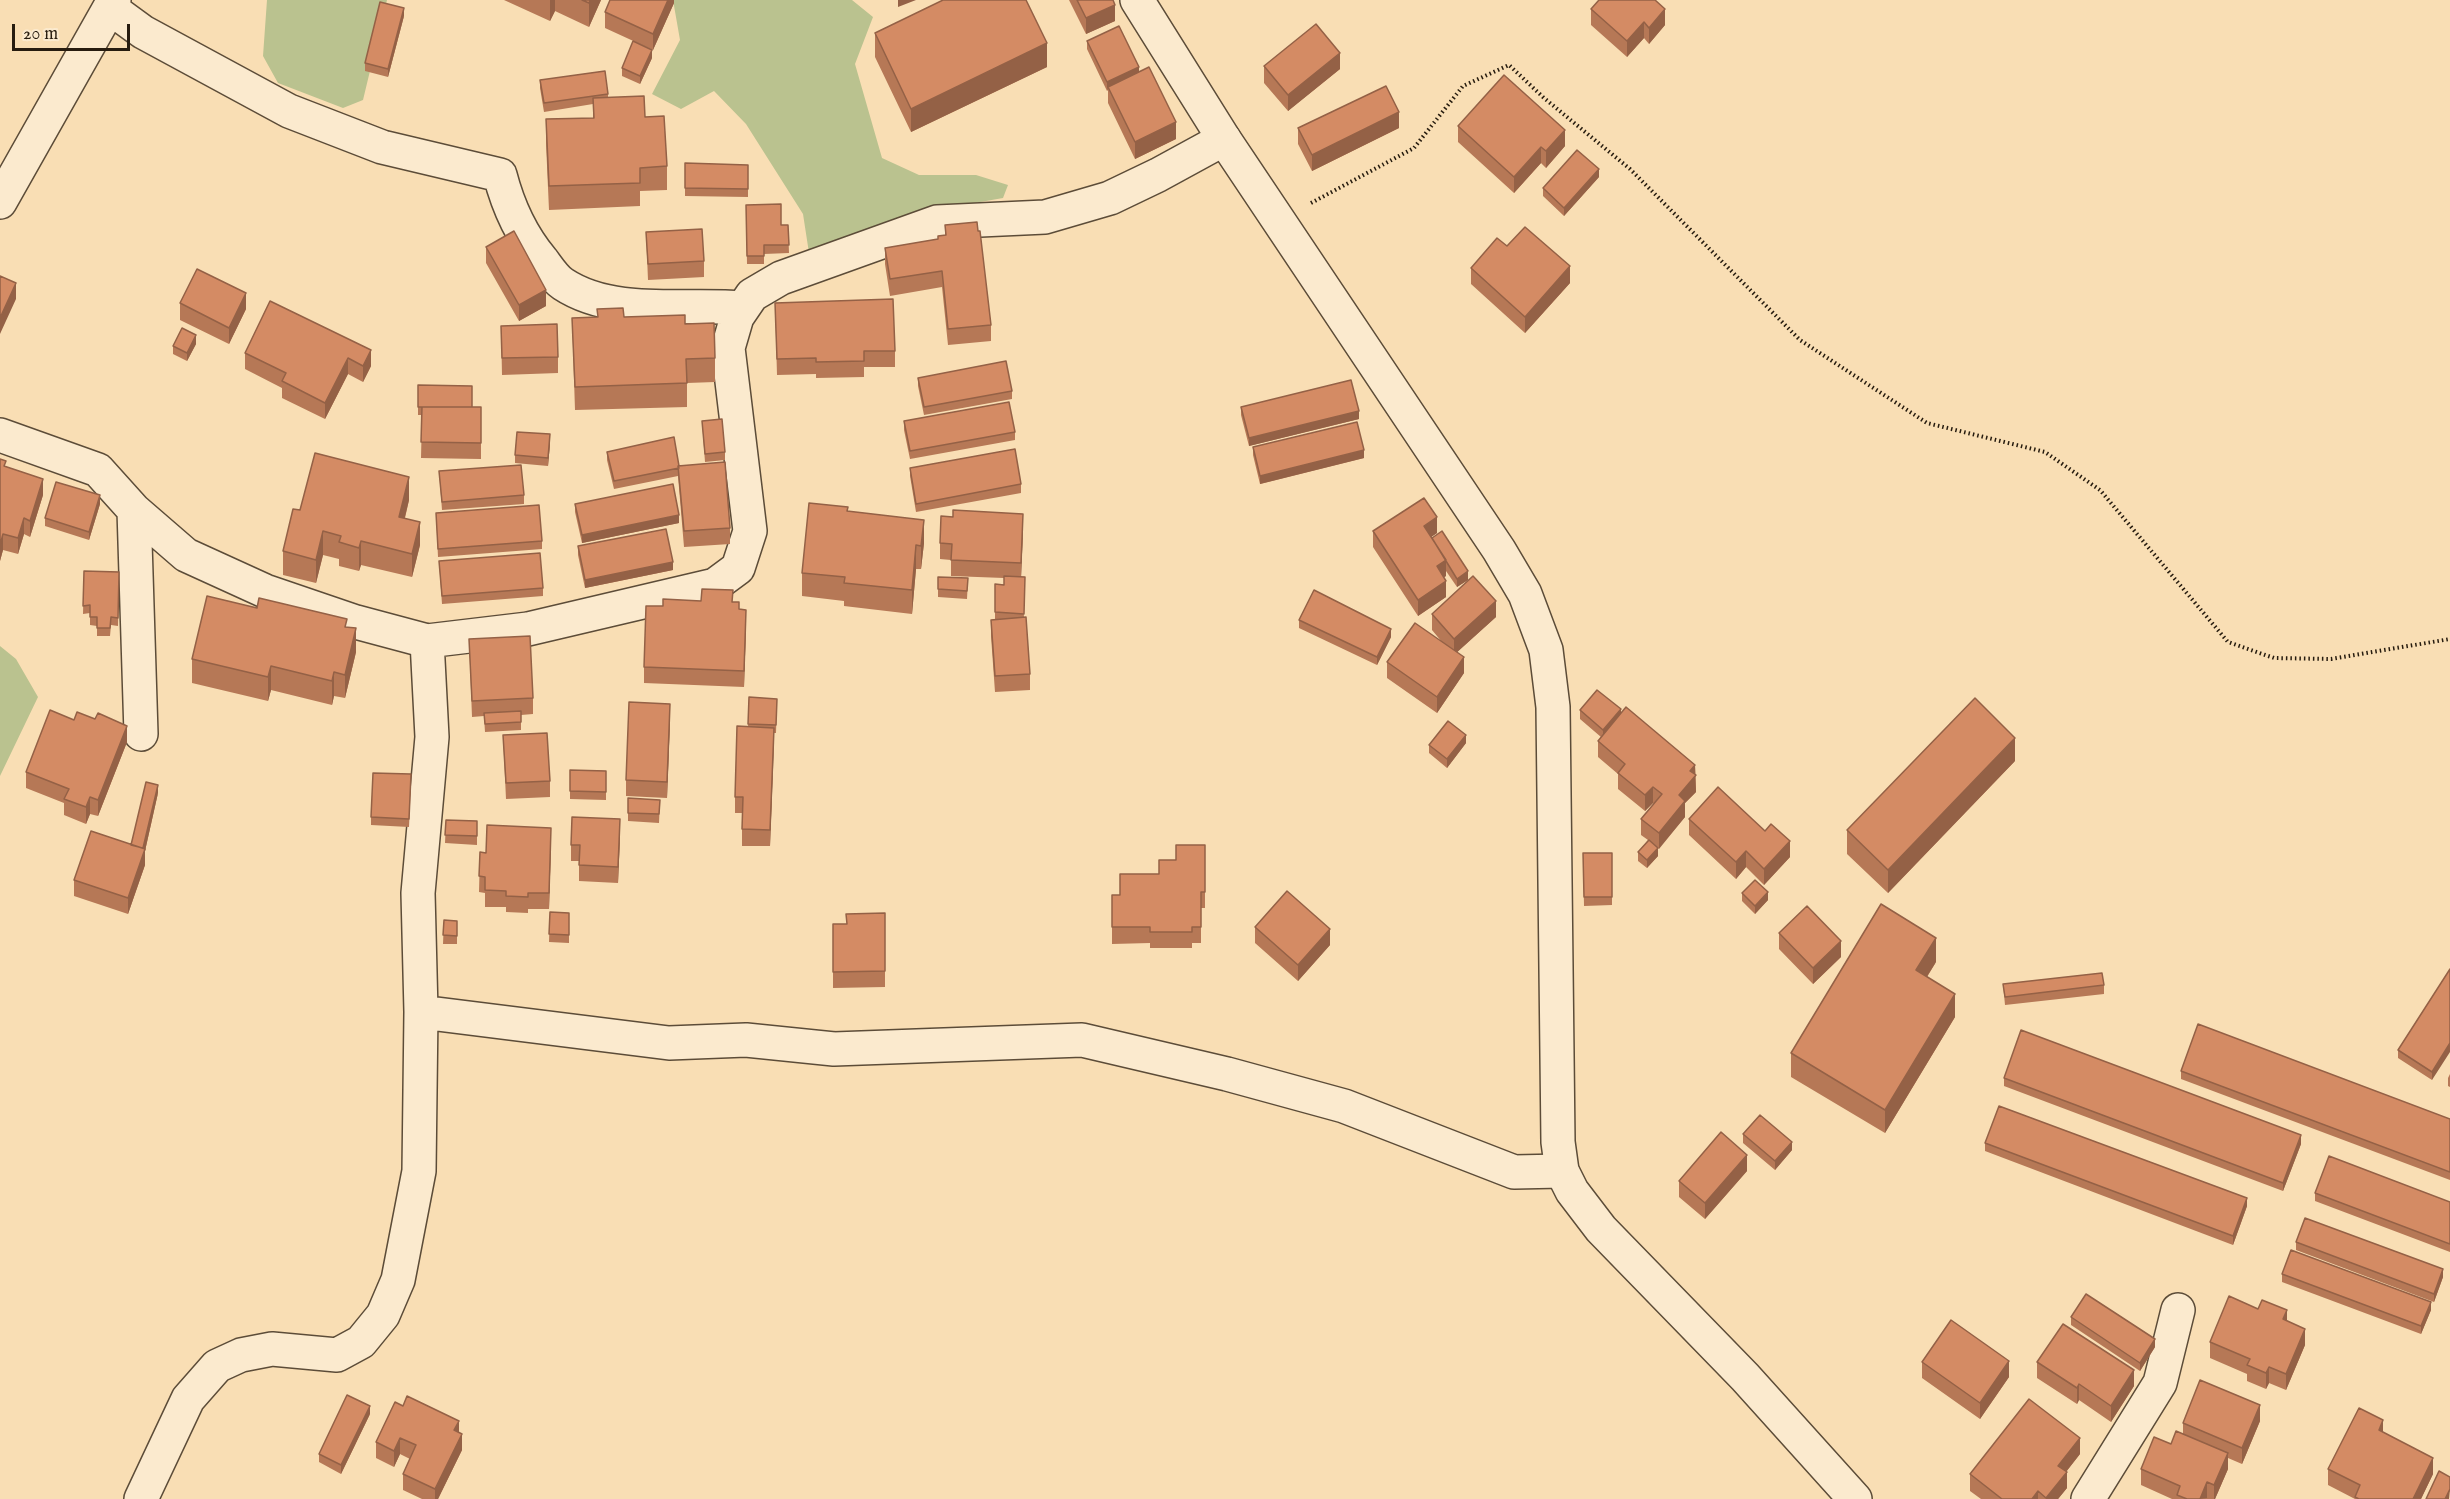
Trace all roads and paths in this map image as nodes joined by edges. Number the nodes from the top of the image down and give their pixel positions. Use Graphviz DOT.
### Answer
graph roads {
  1 [pos="1137,0"];
  2 [pos="112,4"];
  3 [pos="1224,140"];
  4 [pos="0,202"];
  5 [pos="1278,220"];
  6 [pos="742,309"];
  7 [pos="0,435"];
  8 [pos="134,510"];
  9 [pos="2450,639"];
  10 [pos="427,641"];
  11 [pos="141,734"];
  12 [pos="421,1012"];
  13 [pos="1562,1171"];
  14 [pos="2178,1310"];
  15 [pos="141,1499"];
  16 [pos="1855,1499"];
  17 [pos="2088,1499"];
  1 -- 3 [label="street"];
  2 -- 4 [label="street"];
  2 -- 6 [label="street"];
  3 -- 5 [label="street"];
  3 -- 6 [label="street"];
  5 -- 9 [label="path"];
  5 -- 13 [label="street"];
  6 -- 10 [label="street"];
  7 -- 8 [label="street"];
  8 -- 10 [label="street"];
  8 -- 11 [label="street"];
  10 -- 12 [label="street"];
  12 -- 13 [label="street"];
  12 -- 15 [label="street"];
  13 -- 16 [label="street"];
  14 -- 17 [label="street"];
}
